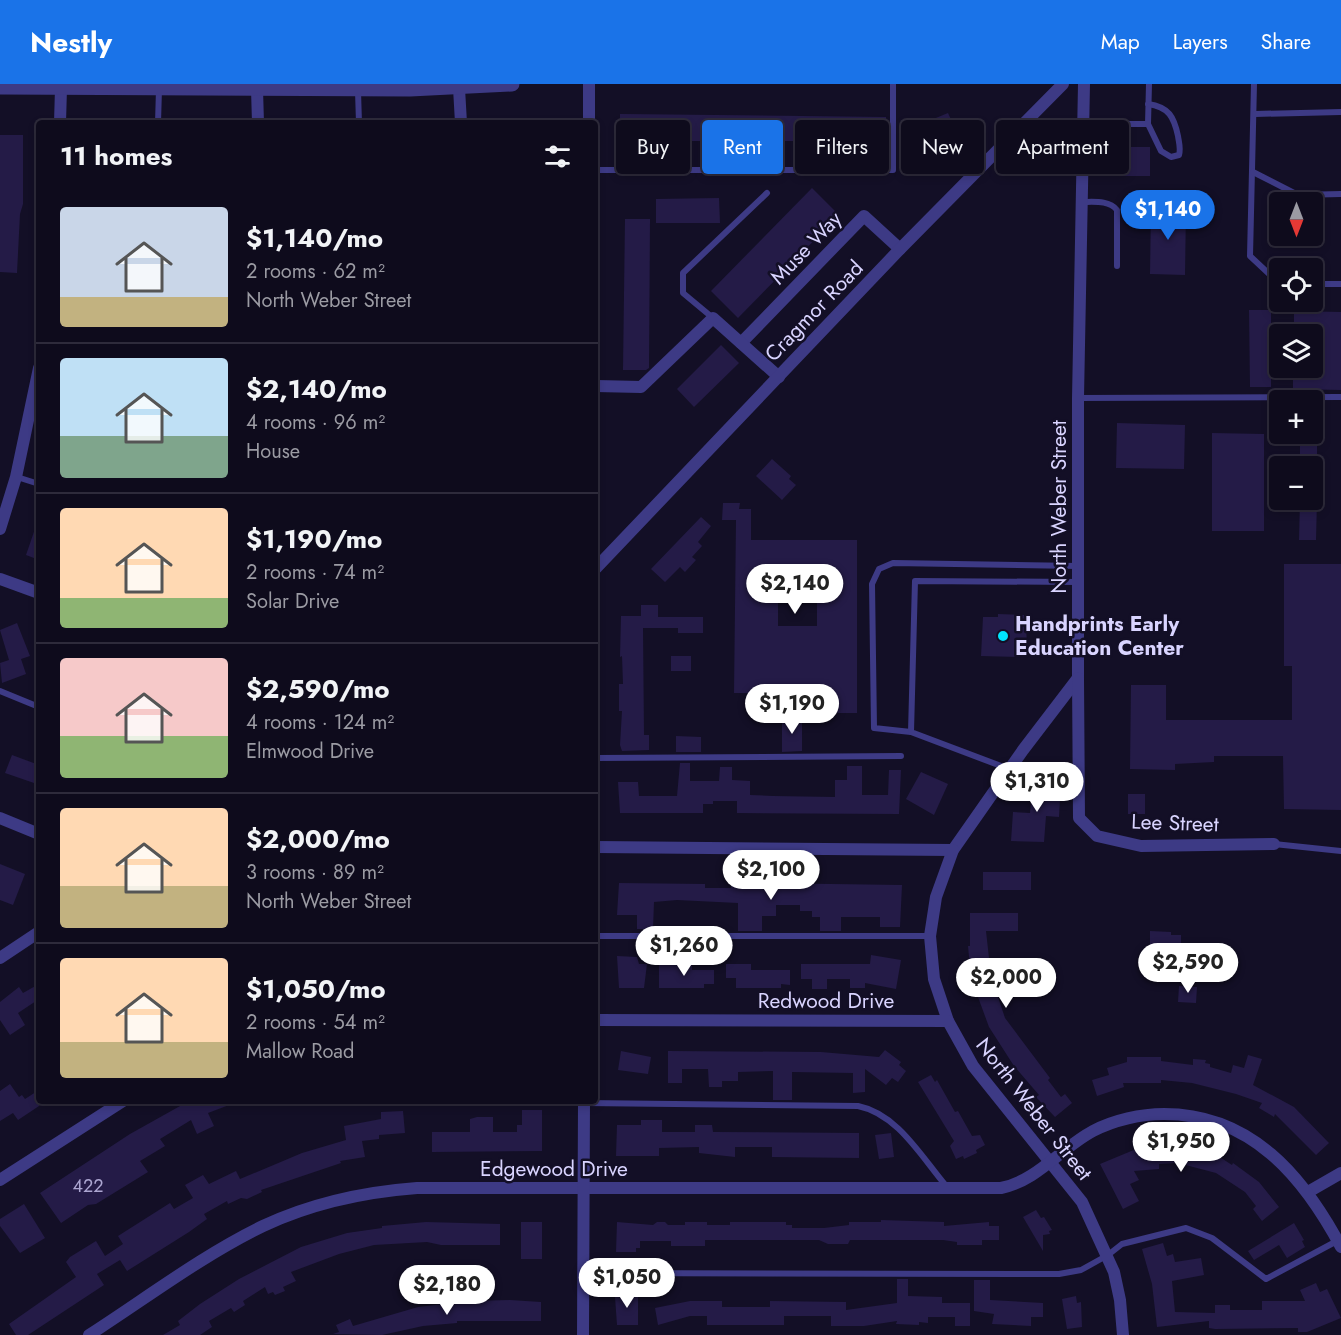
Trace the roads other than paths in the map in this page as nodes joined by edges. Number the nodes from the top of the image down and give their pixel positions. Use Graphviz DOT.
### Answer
graph roads {
  1 [pos="513,84"];
  2 [pos="589,84"];
  3 [pos="893,84"];
  4 [pos="1063,84"];
  5 [pos="1084,84"];
  6 [pos="1149,84"];
  7 [pos="1254,84"];
  8 [pos="2,86"];
  9 [pos="215,86"];
  10 [pos="409,87"];
  11 [pos="61,88"];
  12 [pos="159,88"];
  13 [pos="459,88"];
  14 [pos="257,89"];
  15 [pos="358,89"];
  16 [pos="1148,104"];
  17 [pos="1341,112"];
  18 [pos="1255,114"];
  19 [pos="60,120"];
  20 [pos="158,120"];
  21 [pos="258,120"];
  22 [pos="359,120"];
  23 [pos="461,120"];
  24 [pos="589,120"];
  25 [pos="1083,120"];
  26 [pos="1129,124"];
  27 [pos="1148,124"];
  28 [pos="598,170"];
  29 [pos="1253,172"];
  30 [pos="1082,174"];
  31 [pos="767,193"];
  32 [pos="1341,194"];
  33 [pos="1082,202"];
  34 [pos="900,249"];
  35 [pos="1118,266"];
  36 [pos="1269,274"];
  37 [pos="1323,284"];
  38 [pos="1341,284"];
  39 [pos="712,318"];
  40 [pos="741,343"];
  41 [pos="778,377"];
  42 [pos="36,382"];
  43 [pos="598,386"];
  44 [pos="1341,396"];
  45 [pos="1078,398"];
  46 [pos="16,477"];
  47 [pos="36,483"];
  48 [pos="0,529"];
  49 [pos="598,566"];
  50 [pos="1079,566"];
  51 [pos="0,579"];
  52 [pos="1079,582"];
  53 [pos="36,592"];
  54 [pos="1078,678"];
  55 [pos="0,691"];
  56 [pos="36,706"];
  57 [pos="911,732"];
  58 [pos="901,756"];
  59 [pos="598,758"];
  60 [pos="1009,769"];
  61 [pos="0,818"];
  62 [pos="36,833"];
  63 [pos="1274,844"];
  64 [pos="598,847"];
  65 [pos="953,849"];
  66 [pos="1341,851"];
  67 [pos="36,934"];
  68 [pos="598,936"];
  69 [pos="930,936"];
  70 [pos="0,958"];
  71 [pos="598,1020"];
  72 [pos="948,1021"];
  73 [pos="598,1102"];
  74 [pos="118,1104"];
  75 [pos="584,1104"];
  76 [pos="1048,1162"];
  77 [pos="1341,1173"];
  78 [pos="0,1180"];
  79 [pos="583,1188"];
  80 [pos="949,1190"];
  81 [pos="1308,1192"];
  82 [pos="1339,1244"];
  83 [pos="1108,1255"];
  84 [pos="582,1273"];
  85 [pos="88,1335"];
  86 [pos="583,1335"];
  87 [pos="1123,1335"];
  1 -- 13 [label="street"];
  2 -- 24 [label="street"];
  3 -- 28 [label="lane"];
  4 -- 34 [label="street, Cragmor Road"];
  5 -- 25 [label="street, North Weber Street"];
  6 -- 16 [label="lane"];
  7 -- 18 [label="lane"];
  8 -- 11 [label="street"];
  9 -- 12 [label="street"];
  9 -- 14 [label="street"];
  10 -- 13 [label="street"];
  10 -- 15 [label="street"];
  11 -- 12 [label="street"];
  11 -- 19 [label="street"];
  12 -- 20 [label="lane"];
  13 -- 23 [label="street"];
  14 -- 15 [label="street"];
  14 -- 21 [label="street"];
  15 -- 22 [label="lane"];
  16 -- 27 [label="lane"];
  16 -- 27 [label="lane"];
  17 -- 18 [label="lane"];
  18 -- 29 [label="lane"];
  26 -- 27 [label="lane"];
  29 -- 32 [label="lane"];
  29 -- 36 [label="lane"];
  30 -- 33 [label="street, North Weber Street"];
  31 -- 39 [label="lane"];
  33 -- 35 [label="lane"];
  33 -- 45 [label="street, North Weber Street"];
  34 -- 40 [label="street, Muse Way"];
  34 -- 41 [label="street, Cragmor Road"];
  37 -- 38 [label="lane"];
  39 -- 40 [label="street"];
  39 -- 43 [label="street"];
  40 -- 41 [label="street"];
  41 -- 49 [label="street, Cragmor Road"];
  42 -- 46 [label="street"];
  44 -- 45 [label="lane"];
  45 -- 50 [label="street, North Weber Street"];
  46 -- 47 [label="lane"];
  46 -- 48 [label="street"];
  50 -- 52 [label="street, North Weber Street"];
  50 -- 57 [label="lane"];
  51 -- 53 [label="street"];
  52 -- 54 [label="street, North Weber Street"];
  52 -- 57 [label="lane"];
  54 -- 60 [label="street, North Weber Street"];
  54 -- 63 [label="street, Lee Street"];
  55 -- 56 [label="lane"];
  57 -- 60 [label="lane"];
  58 -- 59 [label="lane"];
  60 -- 65 [label="street, North Weber Street"];
  61 -- 62 [label="street"];
  63 -- 66 [label="lane"];
  64 -- 65 [label="street"];
  65 -- 69 [label="street, North Weber Street"];
  67 -- 70 [label="street"];
  68 -- 69 [label="lane"];
  69 -- 72 [label="street, North Weber Street"];
  71 -- 72 [label="street, Redwood Drive"];
  72 -- 76 [label="street, North Weber Street"];
  73 -- 80 [label="lane"];
  74 -- 78 [label="street"];
  75 -- 79 [label="street"];
  76 -- 80 [label="street, Edgewood Drive"];
  76 -- 81 [label="street, Edgewood Drive"];
  76 -- 83 [label="street, North Weber Street"];
  77 -- 81 [label="street"];
  79 -- 80 [label="street, Edgewood Drive"];
  79 -- 84 [label="street"];
  79 -- 85 [label="street, Edgewood Drive"];
  81 -- 82 [label="street, Edgewood Drive"];
  82 -- 83 [label="lane"];
  83 -- 84 [label="lane"];
  83 -- 87 [label="street, North Weber Street"];
  84 -- 86 [label="street"];
}
